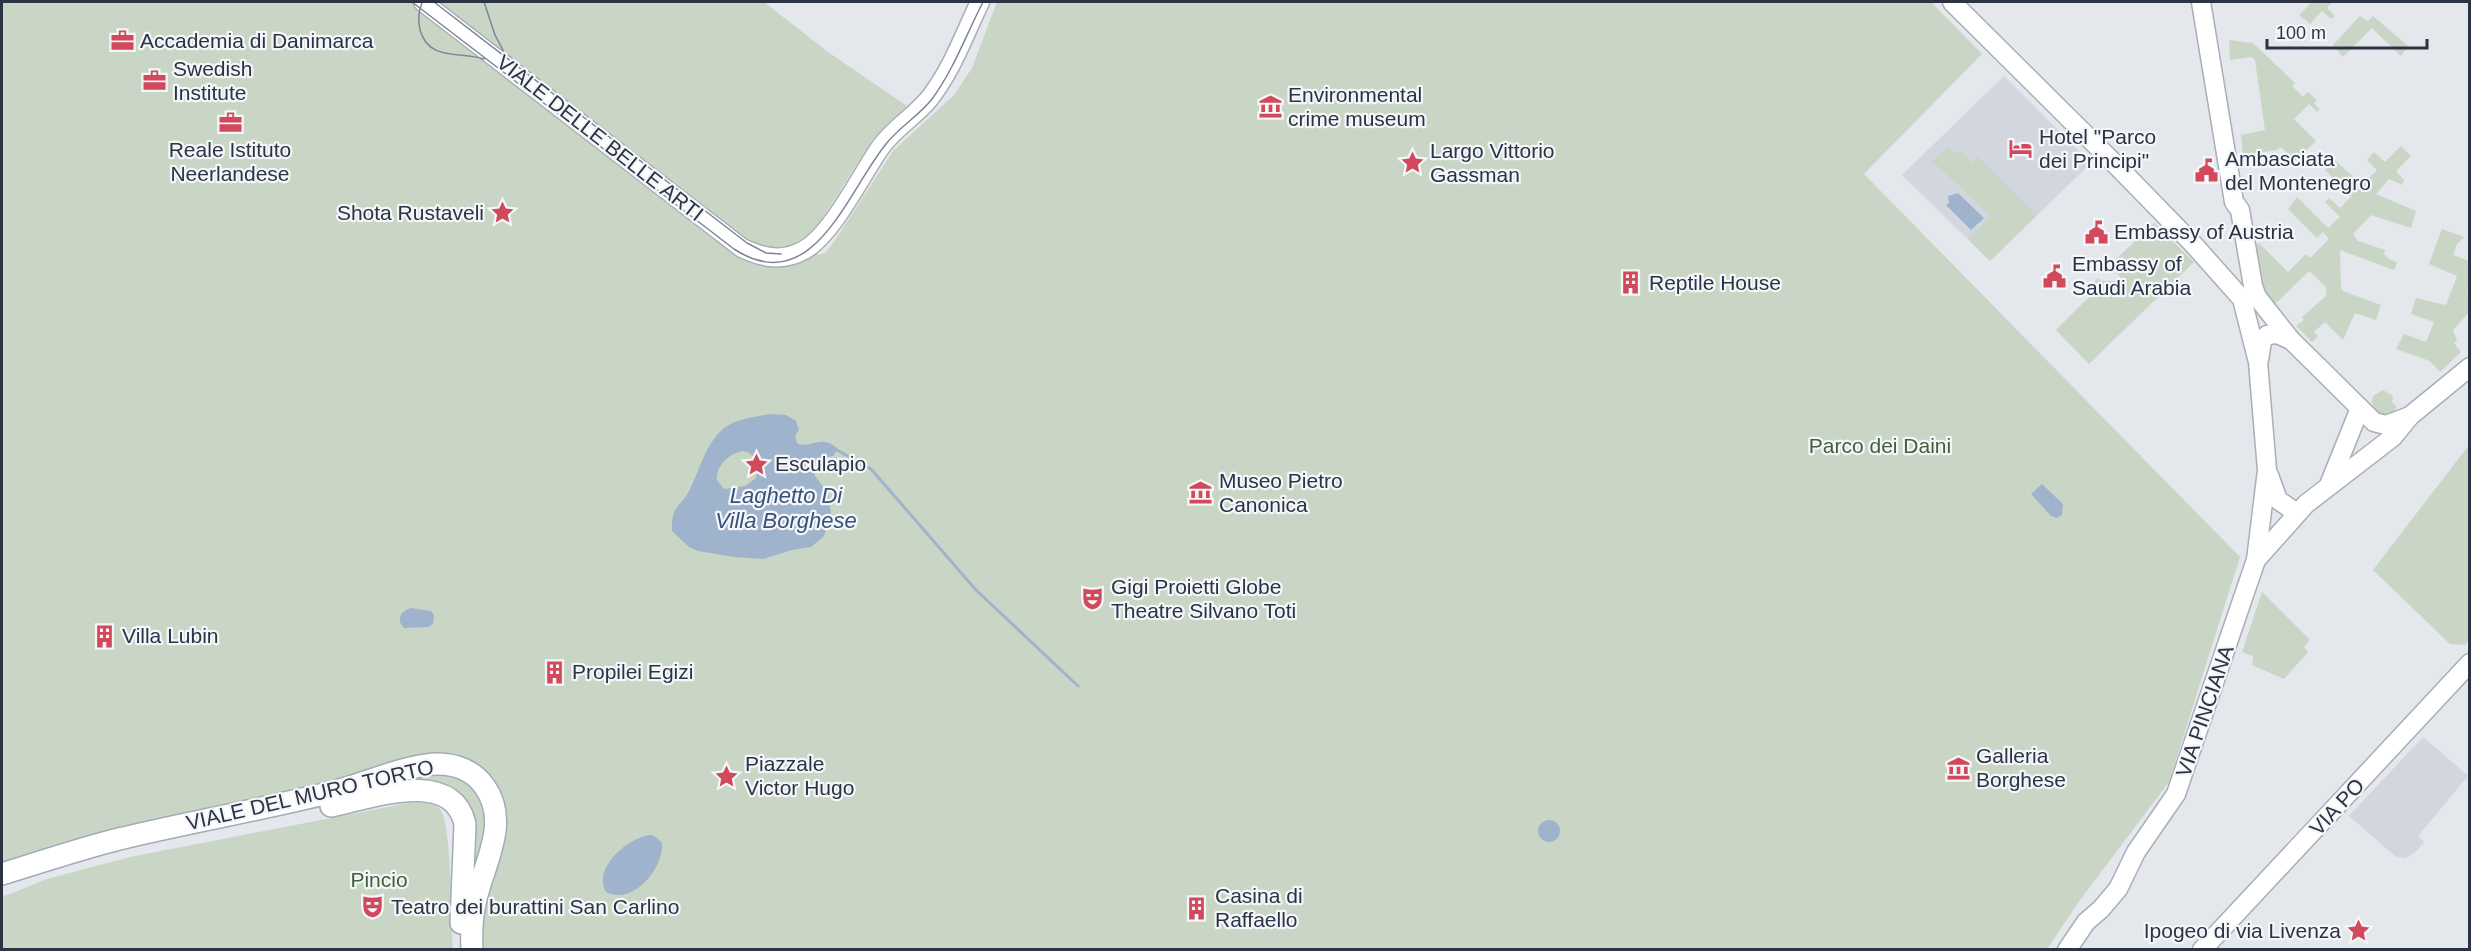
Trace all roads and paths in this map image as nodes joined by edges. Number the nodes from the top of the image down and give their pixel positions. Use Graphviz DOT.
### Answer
graph roads {
  1 [pos="423,2"];
  2 [pos="980,2"];
  3 [pos="1952,2"];
  4 [pos="2201,2"];
  5 [pos="2291,340"];
  6 [pos="2258,362"];
  7 [pos="2469,367"];
  8 [pos="2360,408"];
  9 [pos="2410,416"];
  10 [pos="2267,470"];
  11 [pos="2329,487"];
  12 [pos="2297,513"];
  13 [pos="2256,560"];
  14 [pos="2469,663"];
  15 [pos="2,874"];
  16 [pos="2,885"];
  17 [pos="460,950"];
  18 [pos="472,950"];
  19 [pos="2067,950"];
  20 [pos="2202,950"];
  1 -- 2 [label="street, VIALE DELLE BELLE ARTI"];
  3 -- 6 [label="street"];
  4 -- 5 [label="street"];
  5 -- 6 [label="street"];
  5 -- 8 [label="street"];
  6 -- 10 [label="street"];
  7 -- 9 [label="street"];
  8 -- 9 [label="street"];
  8 -- 11 [label="street"];
  9 -- 11 [label="street"];
  10 -- 12 [label="street"];
  10 -- 13 [label="street"];
  11 -- 12 [label="street"];
  12 -- 13 [label="street"];
  13 -- 19 [label="street, VIA PINCIANA"];
  14 -- 20 [label="street, VIA PO"];
  15 -- 18 [label="main road, VIALE DEL MURO TORTO"];
  16 -- 17 [label="main road, VIALE DEL MURO TORTO"];
}
